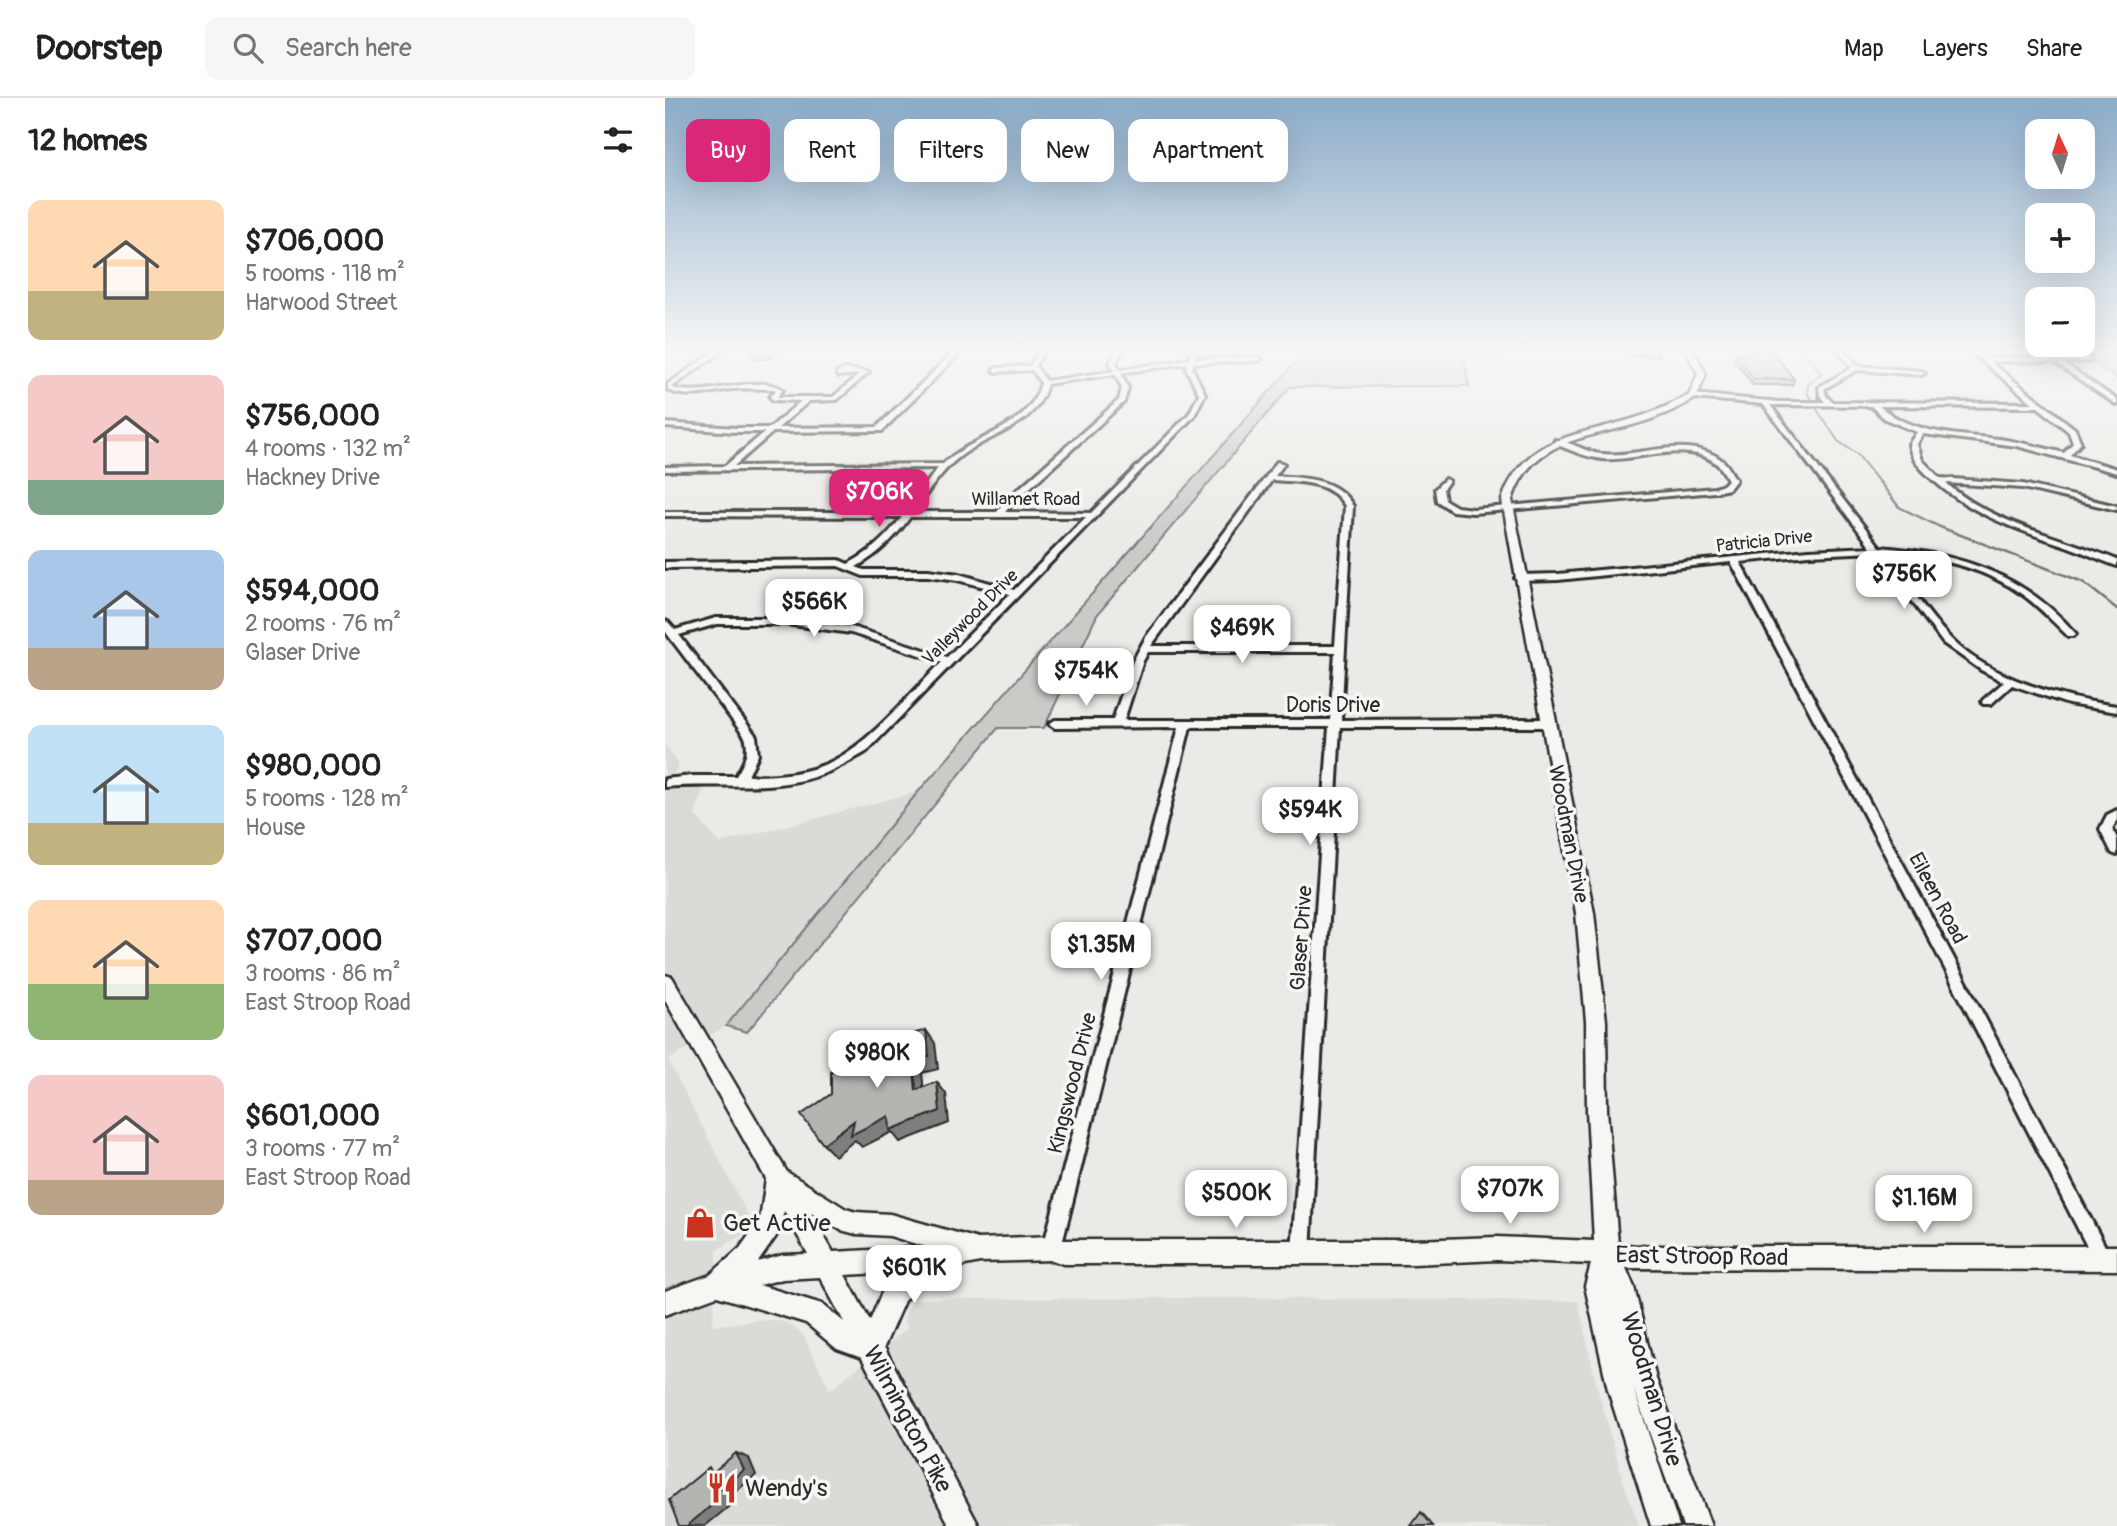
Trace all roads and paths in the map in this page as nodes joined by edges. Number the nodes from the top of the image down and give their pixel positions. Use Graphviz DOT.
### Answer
graph roads {
  1 [pos="788,416"];
  2 [pos="893,416"];
  3 [pos="1025,416"];
  4 [pos="1106,416"];
  5 [pos="1190,416"];
  6 [pos="1650,416"];
  7 [pos="1775,416"];
  8 [pos="1885,416"];
  9 [pos="2053,416"];
  10 [pos="665,425"];
  11 [pos="772,430"];
  12 [pos="1921,431"];
  13 [pos="1558,442"];
  14 [pos="2066,457"];
  15 [pos="1280,464"];
  16 [pos="945,466"];
  17 [pos="665,469"];
  18 [pos="726,469"];
  19 [pos="2117,471"];
  20 [pos="1270,478"];
  21 [pos="1936,480"];
  22 [pos="1445,481"];
  23 [pos="2117,508"];
  24 [pos="1507,509"];
  25 [pos="670,514"];
  26 [pos="909,514"];
  27 [pos="1000,514"];
  28 [pos="1093,515"];
  29 [pos="665,522"];
  30 [pos="1875,548"];
  31 [pos="1734,559"];
  32 [pos="2117,562"];
  33 [pos="665,565"];
  34 [pos="851,566"];
  35 [pos="1520,578"];
  36 [pos="1016,593"];
  37 [pos="665,624"];
  38 [pos="673,634"];
  39 [pos="2071,634"];
  40 [pos="1144,649"];
  41 [pos="1340,649"];
  42 [pos="949,661"];
  43 [pos="2011,681"];
  44 [pos="1987,702"];
  45 [pos="2117,709"];
  46 [pos="1548,723"];
  47 [pos="1055,724"];
  48 [pos="1117,724"];
  49 [pos="1335,724"];
  50 [pos="1185,725"];
  51 [pos="738,782"];
  52 [pos="665,783"];
  53 [pos="2117,814"];
  54 [pos="2117,850"];
  55 [pos="665,983"];
  56 [pos="671,1010"];
  57 [pos="777,1178"];
  58 [pos="1052,1248"];
  59 [pos="980,1250"];
  60 [pos="1301,1252"];
  61 [pos="1606,1253"];
  62 [pos="948,1256"];
  63 [pos="2110,1258"];
  64 [pos="826,1264"];
  65 [pos="717,1284"];
  66 [pos="665,1303"];
  67 [pos="871,1348"];
  68 [pos="965,1526"];
  69 [pos="1665,1526"];
  70 [pos="1697,1526"];
  1 -- 11 [label="street"];
  2 -- 11 [label="street"];
  3 -- 16 [label="street"];
  4 -- 27 [label="street"];
  5 -- 28 [label="street, Valleywood Drive"];
  6 -- 13 [label="main road, Woodman Drive"];
  7 -- 30 [label="street"];
  8 -- 12 [label="street"];
  9 -- 14 [label="street"];
  10 -- 11 [label="street"];
  11 -- 18 [label="street"];
  12 -- 14 [label="street"];
  12 -- 21 [label="street"];
  13 -- 24 [label="main road, Woodman Drive"];
  13 -- 24 [label="street"];
  14 -- 19 [label="street"];
  15 -- 20 [label="street"];
  16 -- 18 [label="street"];
  16 -- 26 [label="street"];
  17 -- 18 [label="street"];
  20 -- 40 [label="street"];
  20 -- 41 [label="street, Glaser Drive"];
  21 -- 23 [label="street"];
  21 -- 32 [label="street"];
  22 -- 24 [label="street"];
  24 -- 35 [label="main road, Woodman Drive"];
  25 -- 26 [label="street, Willamet Road"];
  25 -- 29 [label="street"];
  26 -- 27 [label="street, Willamet Road"];
  26 -- 34 [label="street"];
  27 -- 28 [label="street, Willamet Road"];
  28 -- 36 [label="street, Valleywood Drive"];
  30 -- 31 [label="street, Patricia Drive"];
  30 -- 39 [label="street, Patricia Drive"];
  30 -- 43 [label="street"];
  31 -- 35 [label="street, Patricia Drive"];
  31 -- 63 [label="street, Eileen Road"];
  33 -- 34 [label="street"];
  34 -- 36 [label="street"];
  35 -- 46 [label="main road, Woodman Drive"];
  36 -- 42 [label="street, Valleywood Drive"];
  37 -- 38 [label="street"];
  38 -- 42 [label="street"];
  38 -- 51 [label="street"];
  40 -- 41 [label="street"];
  40 -- 48 [label="street"];
  41 -- 49 [label="street, Glaser Drive"];
  42 -- 51 [label="street, Valleywood Drive"];
  43 -- 44 [label="street"];
  43 -- 45 [label="street"];
  46 -- 49 [label="street, Doris Drive"];
  46 -- 61 [label="main road, Woodman Drive"];
  47 -- 48 [label="street, Doris Drive"];
  48 -- 50 [label="street, Doris Drive"];
  49 -- 50 [label="street, Doris Drive"];
  49 -- 60 [label="street, Glaser Drive"];
  50 -- 58 [label="street, Kingswood Drive"];
  51 -- 52 [label="street, Valleywood Drive"];
  53 -- 54 [label="street"];
  55 -- 56 [label="main road, Wilmington Pike"];
  56 -- 57 [label="main road, Wilmington Pike"];
  57 -- 59 [label="main road"];
  57 -- 64 [label="main road, Wilmington Pike"];
  57 -- 65 [label="main road"];
  58 -- 59 [label="main road, East Stroop Road"];
  58 -- 60 [label="main road, East Stroop Road"];
  59 -- 62 [label="main road, East Stroop Road"];
  60 -- 61 [label="main road, East Stroop Road"];
  61 -- 63 [label="main road, East Stroop Road"];
  61 -- 69 [label="main road, Woodman Drive"];
  61 -- 70 [label="main road, Woodman Drive"];
  62 -- 64 [label="main road, East Stroop Road"];
  62 -- 67 [label="main road"];
  64 -- 65 [label="main road, East Stroop Road"];
  64 -- 67 [label="main road, Wilmington Pike"];
  65 -- 66 [label="main road, East Stroop Road"];
  65 -- 67 [label="main road"];
  67 -- 68 [label="main road, Wilmington Pike"];
}
